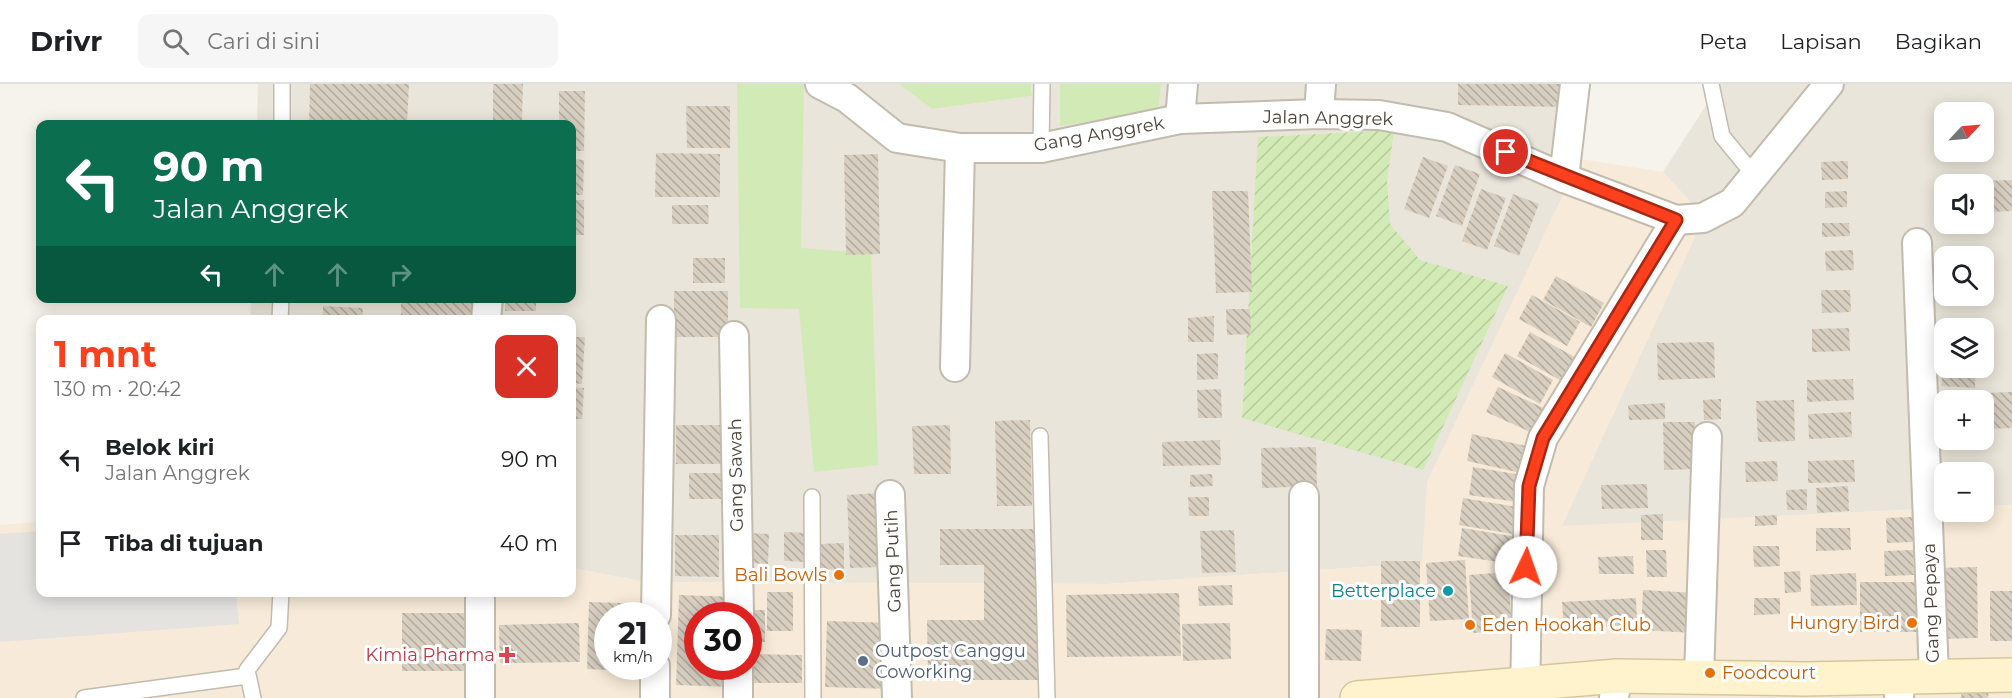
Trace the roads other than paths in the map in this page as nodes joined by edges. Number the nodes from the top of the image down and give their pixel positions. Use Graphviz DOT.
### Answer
graph roads {
  1 [pos="282,84"];
  2 [pos="820,84"];
  3 [pos="1042,84"];
  4 [pos="1183,84"];
  5 [pos="1321,84"];
  6 [pos="1575,84"];
  7 [pos="1711,84"];
  8 [pos="1829,84"];
  9 [pos="1319,114"];
  10 [pos="1180,119"];
  11 [pos="282,120"];
  12 [pos="960,148"];
  13 [pos="1041,148"];
  14 [pos="1754,175"];
  15 [pos="1564,178"];
  16 [pos="1676,220"];
  17 [pos="1917,243"];
  18 [pos="661,320"];
  19 [pos="734,336"];
  20 [pos="955,367"];
  21 [pos="1040,436"];
  22 [pos="1707,437"];
  23 [pos="890,495"];
  24 [pos="1304,496"];
  25 [pos="812,497"];
  26 [pos="281,597"];
  27 [pos="480,597"];
  28 [pos="656,602"];
  29 [pos="739,602"];
  30 [pos="2012,675"];
  31 [pos="247,676"];
  32 [pos="1934,676"];
  33 [pos="1699,677"];
  34 [pos="655,680"];
  35 [pos="738,680"];
  36 [pos="1616,687"];
  37 [pos="1900,687"];
  38 [pos="1526,690"];
  39 [pos="1456,694"];
  40 [pos="84,698"];
  41 [pos="253,698"];
  42 [pos="480,698"];
  43 [pos="655,698"];
  44 [pos="738,698"];
  45 [pos="813,698"];
  46 [pos="897,698"];
  47 [pos="1047,698"];
  48 [pos="1304,698"];
  49 [pos="1357,698"];
  1 -- 11 [label="lane"];
  2 -- 12 [label="street, Gang Anggrek"];
  3 -- 13 [label="lane"];
  4 -- 10 [label="street"];
  5 -- 9 [label="street"];
  6 -- 15 [label="street"];
  7 -- 14 [label="lane"];
  8 -- 14 [label="street, Jalan Anggrek"];
  9 -- 10 [label="street, Jalan Anggrek"];
  9 -- 15 [label="street, Jalan Anggrek"];
  10 -- 13 [label="street, Gang Anggrek"];
  12 -- 13 [label="street, Gang Anggrek"];
  12 -- 20 [label="street"];
  14 -- 16 [label="street, Jalan Anggrek"];
  15 -- 16 [label="street, Jalan Anggrek"];
  16 -- 38 [label="street"];
  17 -- 32 [label="street, Gang Pepaya"];
  18 -- 28 [label="street"];
  19 -- 29 [label="street, Gang Sawah"];
  21 -- 47 [label="lane"];
  22 -- 33 [label="street"];
  23 -- 46 [label="street, Gang Putih"];
  24 -- 48 [label="street"];
  25 -- 45 [label="lane"];
  26 -- 31 [label="lane"];
  27 -- 42 [label="street"];
  30 -- 32 [label="street"];
  31 -- 40 [label="lane"];
  31 -- 41 [label="lane"];
  32 -- 37 [label="street"];
  33 -- 36 [label="street"];
  33 -- 37 [label="street"];
  34 -- 43 [label="street"];
  35 -- 44 [label="street"];
  36 -- 38 [label="street"];
  38 -- 39 [label="street"];
  39 -- 49 [label="street"];
}
